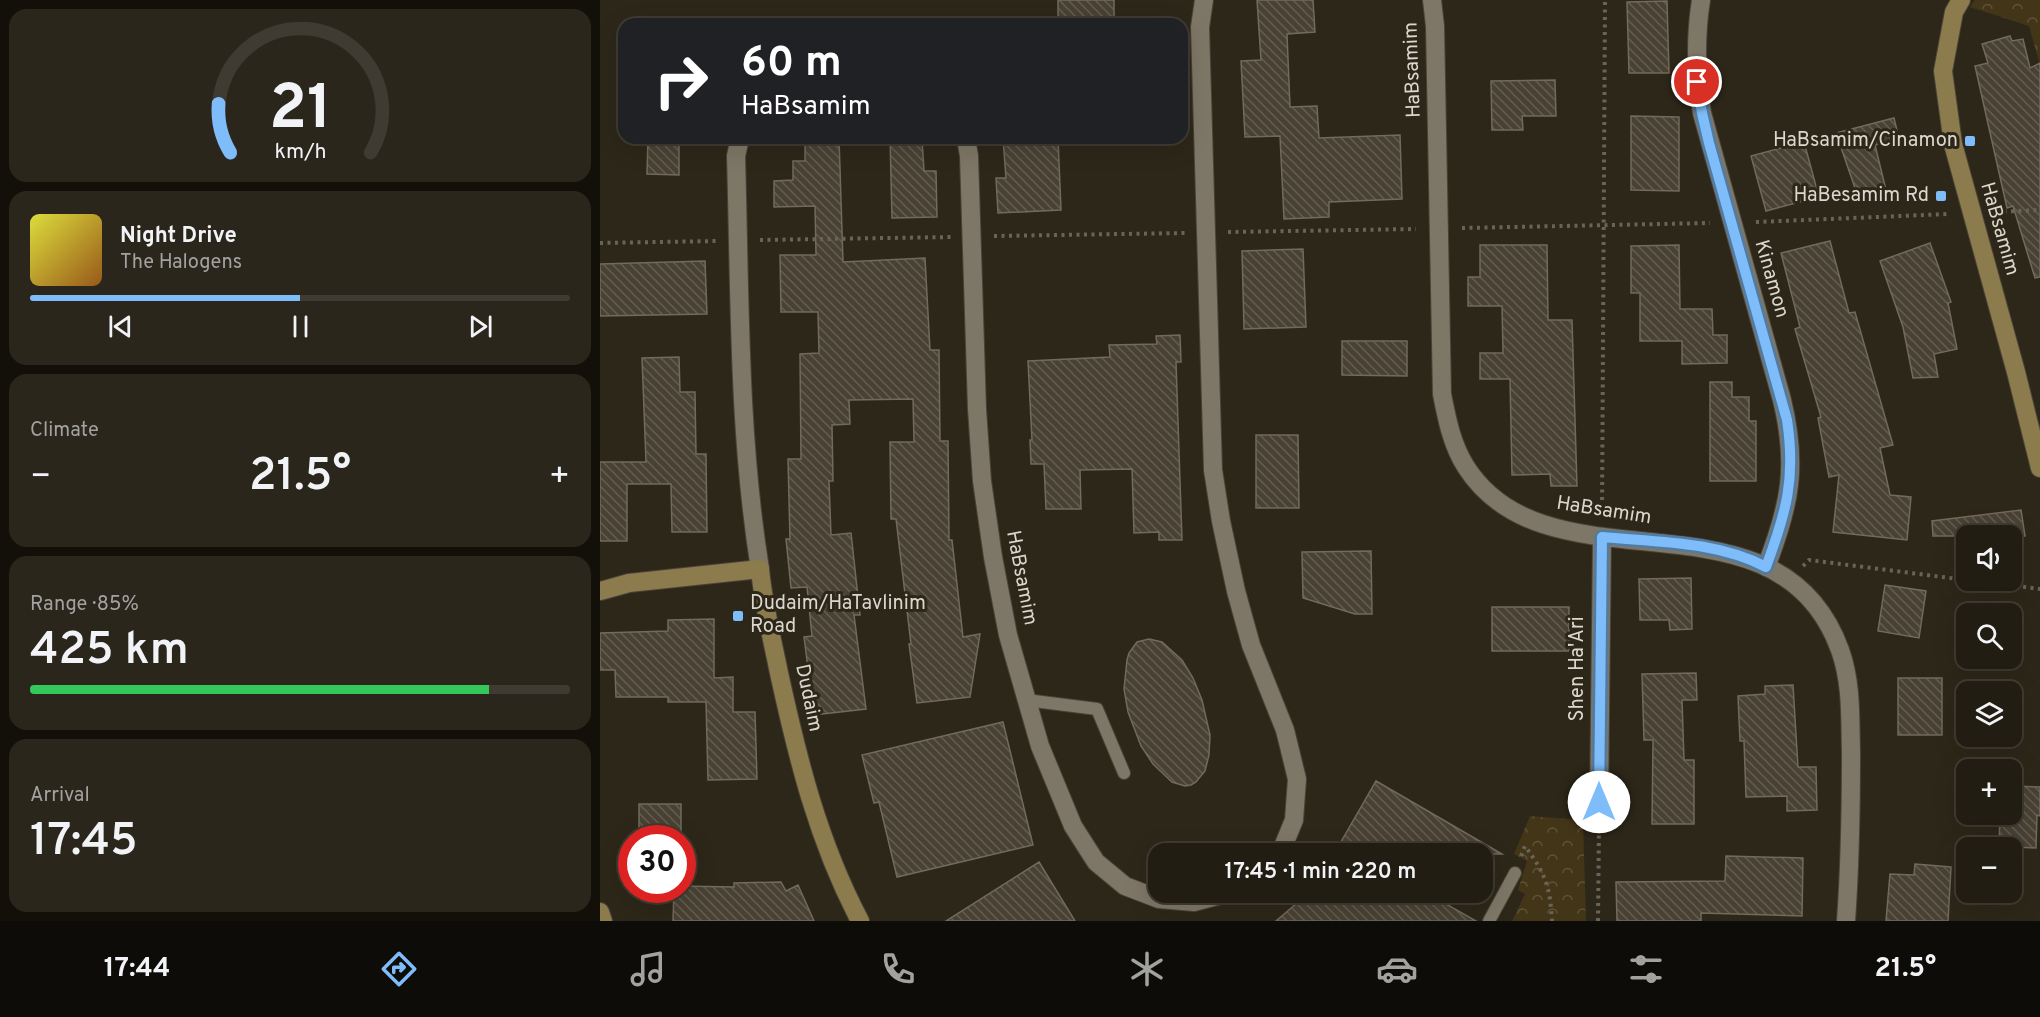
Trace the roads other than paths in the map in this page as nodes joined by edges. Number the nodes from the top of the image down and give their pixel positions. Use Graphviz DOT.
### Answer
graph roads {
  1 [pos="1204,0"];
  2 [pos="1432,0"];
  3 [pos="1701,0"];
  4 [pos="1960,0"];
  5 [pos="739,144"];
  6 [pos="967,144"];
  7 [pos="2040,468"];
  8 [pos="1602,537"];
  9 [pos="1766,567"];
  10 [pos="760,569"];
  11 [pos="600,578"];
  12 [pos="629,583"];
  13 [pos="600,591"];
  14 [pos="1026,700"];
  15 [pos="1124,773"];
  16 [pos="1599,802"];
  17 [pos="1285,843"];
  18 [pos="1515,873"];
  19 [pos="1148,895"];
  20 [pos="600,912"];
  21 [pos="603,921"];
  22 [pos="860,921"];
  23 [pos="1489,921"];
  24 [pos="1846,921"];
  1 -- 17 [label="street"];
  2 -- 8 [label="street, HaBsamim"];
  3 -- 9 [label="street, Kinamon"];
  4 -- 7 [label="street, HaBsamim"];
  5 -- 10 [label="street"];
  6 -- 14 [label="street, HaBsamim"];
  8 -- 9 [label="street, HaBsamim"];
  8 -- 16 [label="street, Shen Ha'Ari"];
  9 -- 24 [label="street, HaBsamim"];
  10 -- 12 [label="street"];
  10 -- 22 [label="street, Dudaim"];
  11 -- 12 [label="street"];
  12 -- 13 [label="street"];
  14 -- 15 [label="lane"];
  14 -- 19 [label="street, HaBsamim"];
  18 -- 23 [label="lane"];
  20 -- 21 [label="street"];
}
